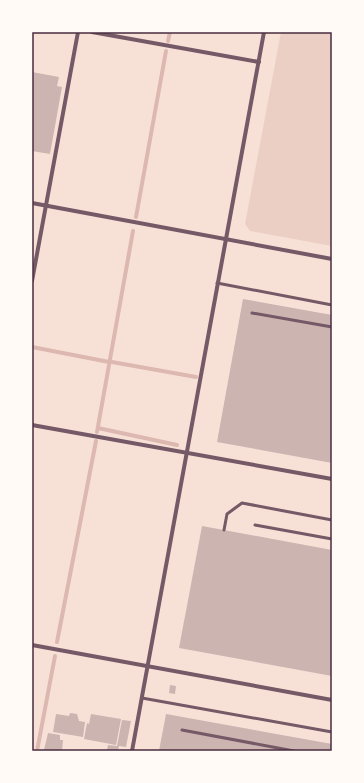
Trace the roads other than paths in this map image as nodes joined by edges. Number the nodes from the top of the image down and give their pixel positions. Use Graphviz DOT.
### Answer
graph roads {
  1 [pos="78,32"];
  2 [pos="92,32"];
  3 [pos="264,32"];
  4 [pos="258,62"];
  5 [pos="32,203"];
  6 [pos="46,205"];
  7 [pos="225,239"];
  8 [pos="332,259"];
  9 [pos="32,281"];
  10 [pos="217,284"];
  11 [pos="332,305"];
  12 [pos="252,313"];
  13 [pos="332,327"];
  14 [pos="32,425"];
  15 [pos="188,452"];
  16 [pos="332,479"];
  17 [pos="332,520"];
  18 [pos="255,524"];
  19 [pos="224,530"];
  20 [pos="332,539"];
  21 [pos="32,645"];
  22 [pos="148,666"];
  23 [pos="142,698"];
  24 [pos="332,700"];
  25 [pos="182,730"];
  26 [pos="332,732"];
  27 [pos="132,751"];
  28 [pos="294,751"];
  1 -- 6 [label="street"];
  2 -- 4 [label="street"];
  3 -- 4 [label="street"];
  4 -- 7 [label="street"];
  5 -- 6 [label="street"];
  6 -- 7 [label="street"];
  6 -- 9 [label="street"];
  7 -- 8 [label="street"];
  7 -- 10 [label="street"];
  10 -- 11 [label="lane"];
  10 -- 15 [label="street"];
  12 -- 13 [label="lane"];
  14 -- 15 [label="street"];
  15 -- 16 [label="street"];
  15 -- 22 [label="street"];
  17 -- 19 [label="lane"];
  18 -- 20 [label="lane"];
  21 -- 22 [label="street"];
  22 -- 23 [label="street"];
  22 -- 24 [label="street"];
  23 -- 26 [label="lane"];
  23 -- 27 [label="street"];
  25 -- 28 [label="lane"];
}
